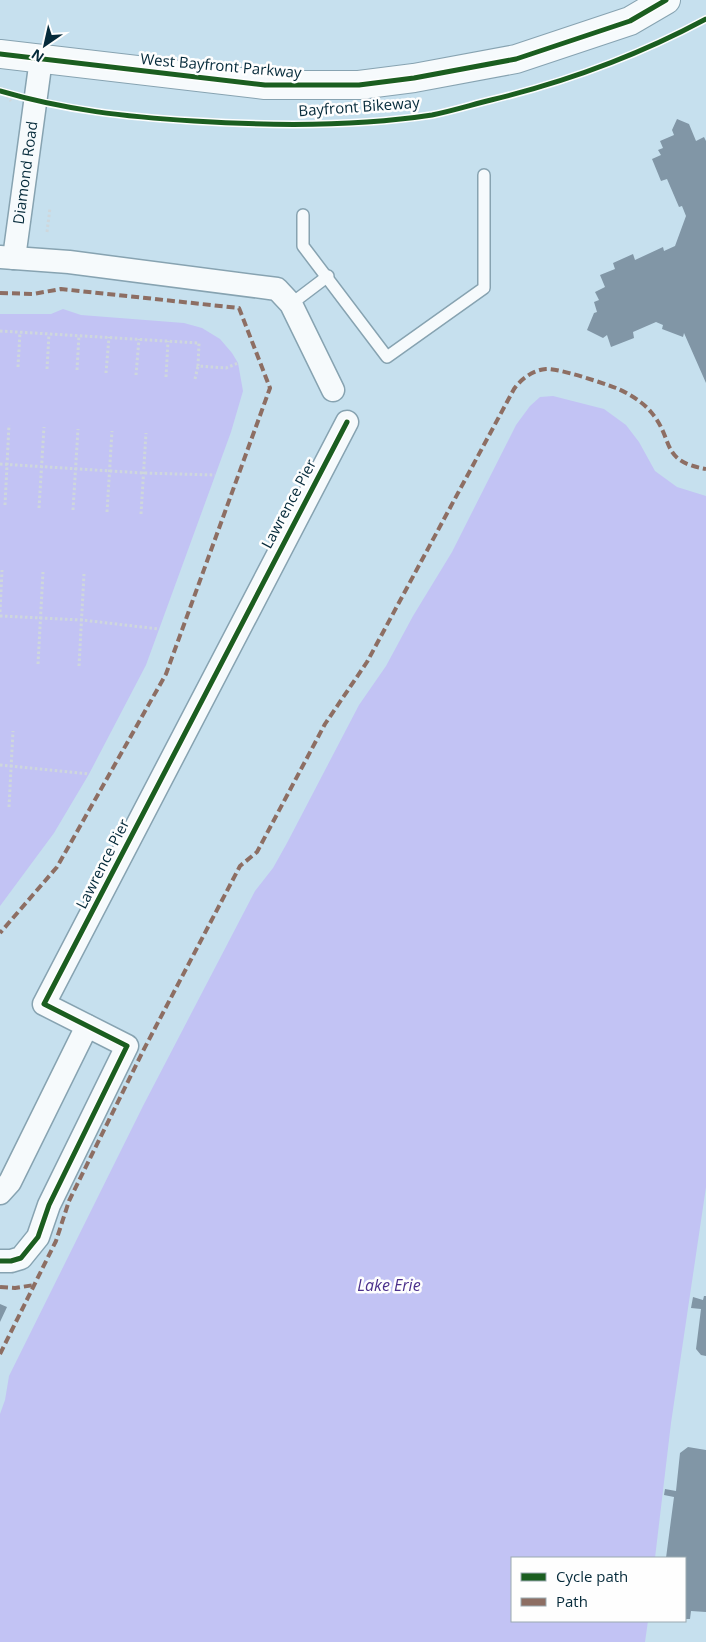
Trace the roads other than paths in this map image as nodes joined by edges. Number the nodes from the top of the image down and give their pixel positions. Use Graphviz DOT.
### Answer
graph roads {
  1 [pos="666,0"];
  2 [pos="0,54"];
  3 [pos="42,59"];
  4 [pos="484,175"];
  5 [pos="303,215"];
  6 [pos="7,257"];
  7 [pos="328,276"];
  8 [pos="291,304"];
  9 [pos="334,390"];
  10 [pos="347,422"];
  11 [pos="87,1026"];
  12 [pos="0,1193"];
  13 [pos="0,1261"];
  1 -- 3 [label="highway, West Bayfront Parkway"];
  2 -- 3 [label="highway, West Bayfront Parkway"];
  3 -- 6 [label="street, Diamond Road"];
  4 -- 7 [label="lane"];
  5 -- 7 [label="lane"];
  6 -- 8 [label="street"];
  7 -- 8 [label="lane"];
  8 -- 9 [label="street"];
  10 -- 11 [label="street, Lawrence Pier"];
  11 -- 12 [label="street"];
  11 -- 13 [label="street, Lawrence Pier"];
}
